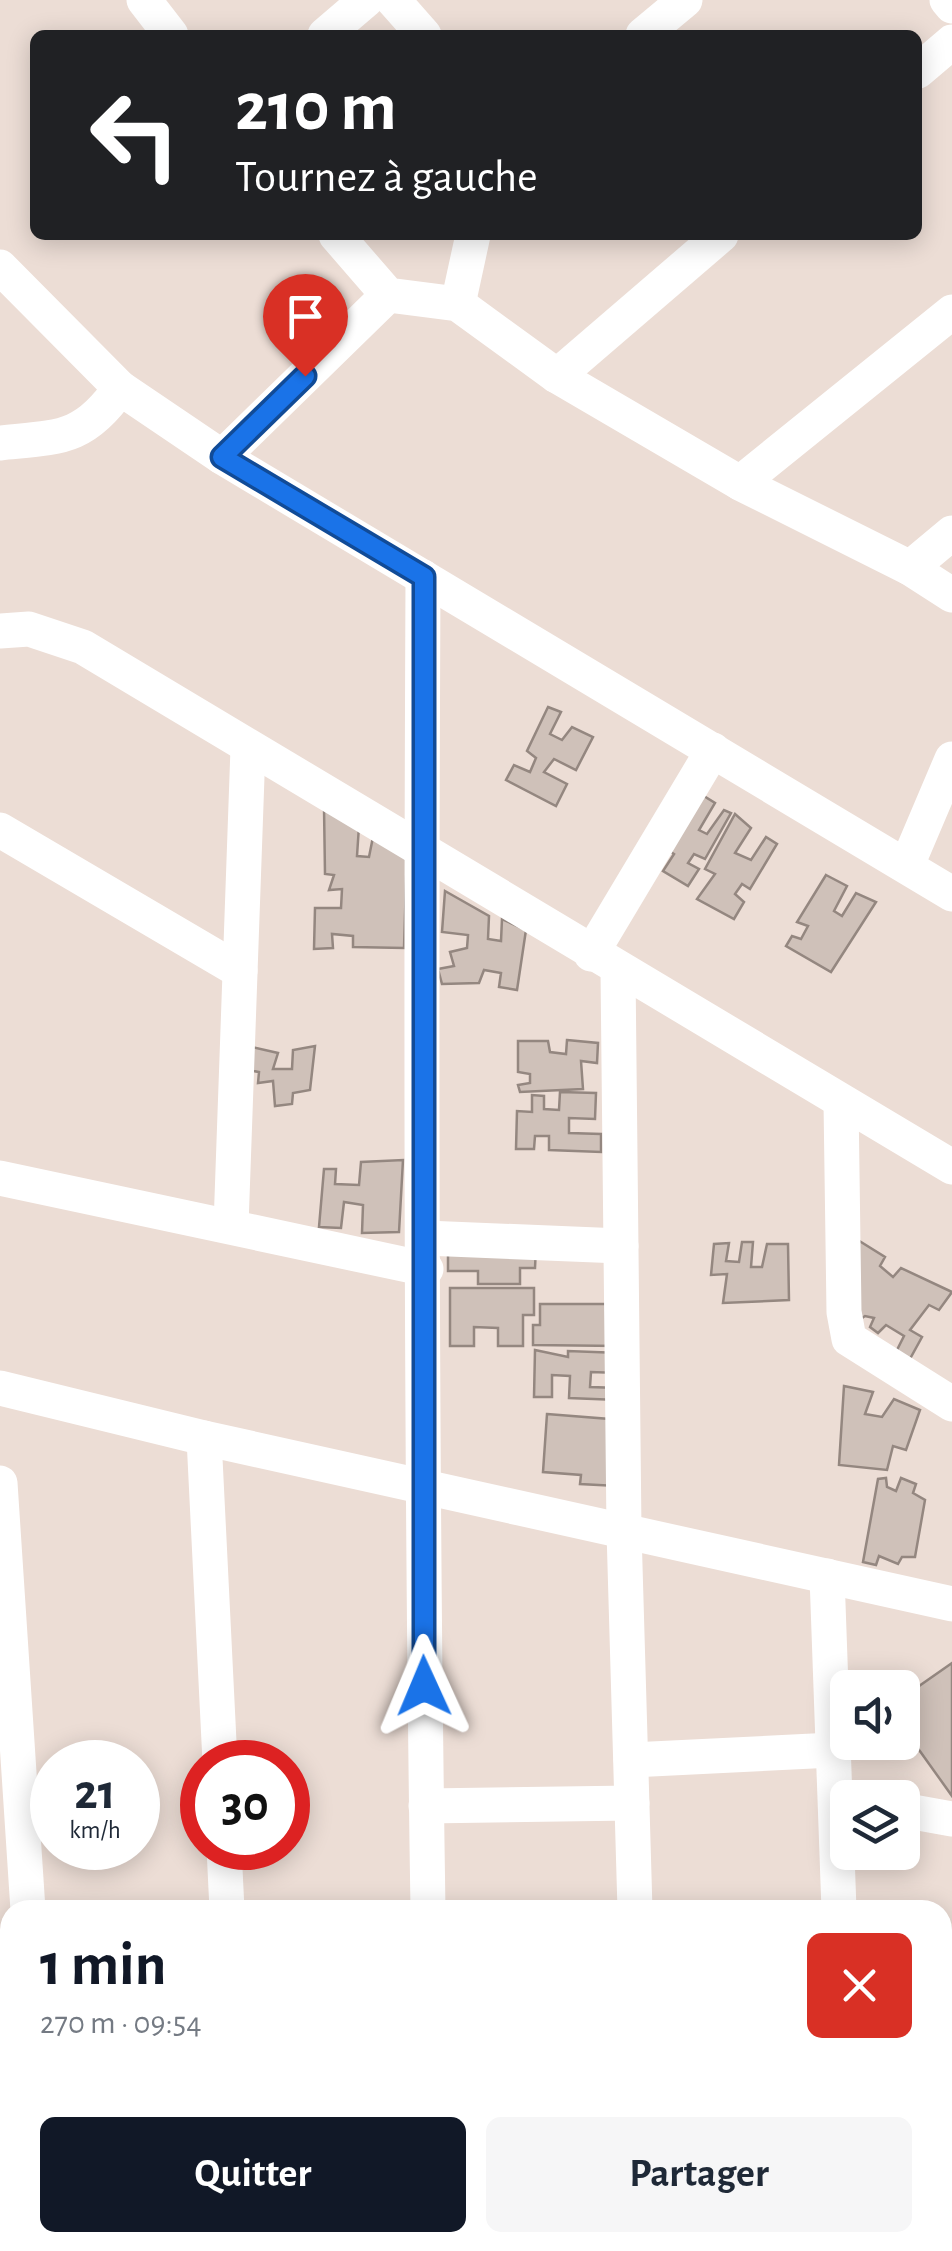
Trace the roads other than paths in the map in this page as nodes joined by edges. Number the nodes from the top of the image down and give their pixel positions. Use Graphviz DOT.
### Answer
graph roads {
  1 [pos="144,0"];
  2 [pos="366,0"];
  3 [pos="393,0"];
  4 [pos="686,0"];
  5 [pos="167,30"];
  6 [pos="331,30"];
  7 [pos="420,30"];
  8 [pos="649,30"];
  9 [pos="952,42"];
  10 [pos="922,68"];
  11 [pos="340,240"];
  12 [pos="472,240"];
  13 [pos="716,240"];
  14 [pos="0,266"];
  15 [pos="388,295"];
  16 [pos="458,304"];
  17 [pos="952,312"];
  18 [pos="558,376"];
  19 [pos="120,388"];
  20 [pos="0,443"];
  21 [pos="222,457"];
  22 [pos="740,483"];
  23 [pos="952,532"];
  24 [pos="910,568"];
  25 [pos="424,577"];
  26 [pos="952,596"];
  27 [pos="0,631"];
  28 [pos="248,748"];
  29 [pos="713,750"];
  30 [pos="952,759"];
  31 [pos="0,830"];
  32 [pos="422,850"];
  33 [pos="906,865"];
  34 [pos="952,894"];
  35 [pos="604,962"];
  36 [pos="240,971"];
  37 [pos="841,1102"];
  38 [pos="952,1166"];
  39 [pos="0,1178"];
  40 [pos="231,1226"];
  41 [pos="621,1246"];
  42 [pos="426,1253"];
  43 [pos="0,1388"];
  44 [pos="952,1404"];
  45 [pos="204,1438"];
  46 [pos="0,1484"];
  47 [pos="421,1486"];
  48 [pos="624,1530"];
  49 [pos="828,1576"];
  50 [pos="952,1604"];
  51 [pos="831,1670"];
  52 [pos="219,1740"];
  53 [pos="830,1750"];
  54 [pos="631,1760"];
  55 [pos="632,1802"];
  56 [pos="426,1806"];
  57 [pos="920,1813"];
  58 [pos="952,1819"];
  59 [pos="225,1870"];
  60 [pos="840,1870"];
  61 [pos="27,1900"];
  62 [pos="227,1900"];
  63 [pos="428,1900"];
  64 [pos="635,1900"];
  65 [pos="839,1900"];
  1 -- 5 [label="street"];
  2 -- 6 [label="street"];
  3 -- 7 [label="street"];
  4 -- 8 [label="street"];
  9 -- 10 [label="street"];
  11 -- 15 [label="street"];
  12 -- 16 [label="street"];
  13 -- 18 [label="street"];
  14 -- 19 [label="street"];
  15 -- 16 [label="street"];
  15 -- 21 [label="street"];
  16 -- 18 [label="street"];
  17 -- 22 [label="street"];
  18 -- 22 [label="street"];
  19 -- 20 [label="street"];
  19 -- 21 [label="street"];
  21 -- 25 [label="street"];
  22 -- 24 [label="street"];
  23 -- 24 [label="street"];
  24 -- 26 [label="street"];
  25 -- 29 [label="street"];
  25 -- 32 [label="street"];
  27 -- 28 [label="street"];
  28 -- 32 [label="street"];
  28 -- 36 [label="street"];
  29 -- 33 [label="street"];
  29 -- 35 [label="street"];
  30 -- 33 [label="street"];
  31 -- 36 [label="street"];
  32 -- 35 [label="street"];
  32 -- 42 [label="street"];
  33 -- 34 [label="street"];
  35 -- 37 [label="street"];
  35 -- 41 [label="street"];
  36 -- 40 [label="street"];
  37 -- 38 [label="street"];
  37 -- 44 [label="street"];
  39 -- 40 [label="street"];
  40 -- 42 [label="street"];
  41 -- 42 [label="street"];
  41 -- 48 [label="street"];
  42 -- 47 [label="street"];
  43 -- 45 [label="street"];
  45 -- 47 [label="street"];
  45 -- 52 [label="street"];
  46 -- 61 [label="street"];
  47 -- 48 [label="street"];
  47 -- 56 [label="street"];
  48 -- 49 [label="street"];
  48 -- 54 [label="street"];
  49 -- 50 [label="street"];
  49 -- 51 [label="street"];
  53 -- 54 [label="street"];
  54 -- 55 [label="street"];
  55 -- 56 [label="street"];
  55 -- 64 [label="street"];
  56 -- 63 [label="street"];
  57 -- 58 [label="street"];
  59 -- 62 [label="street"];
  60 -- 65 [label="street"];
}
